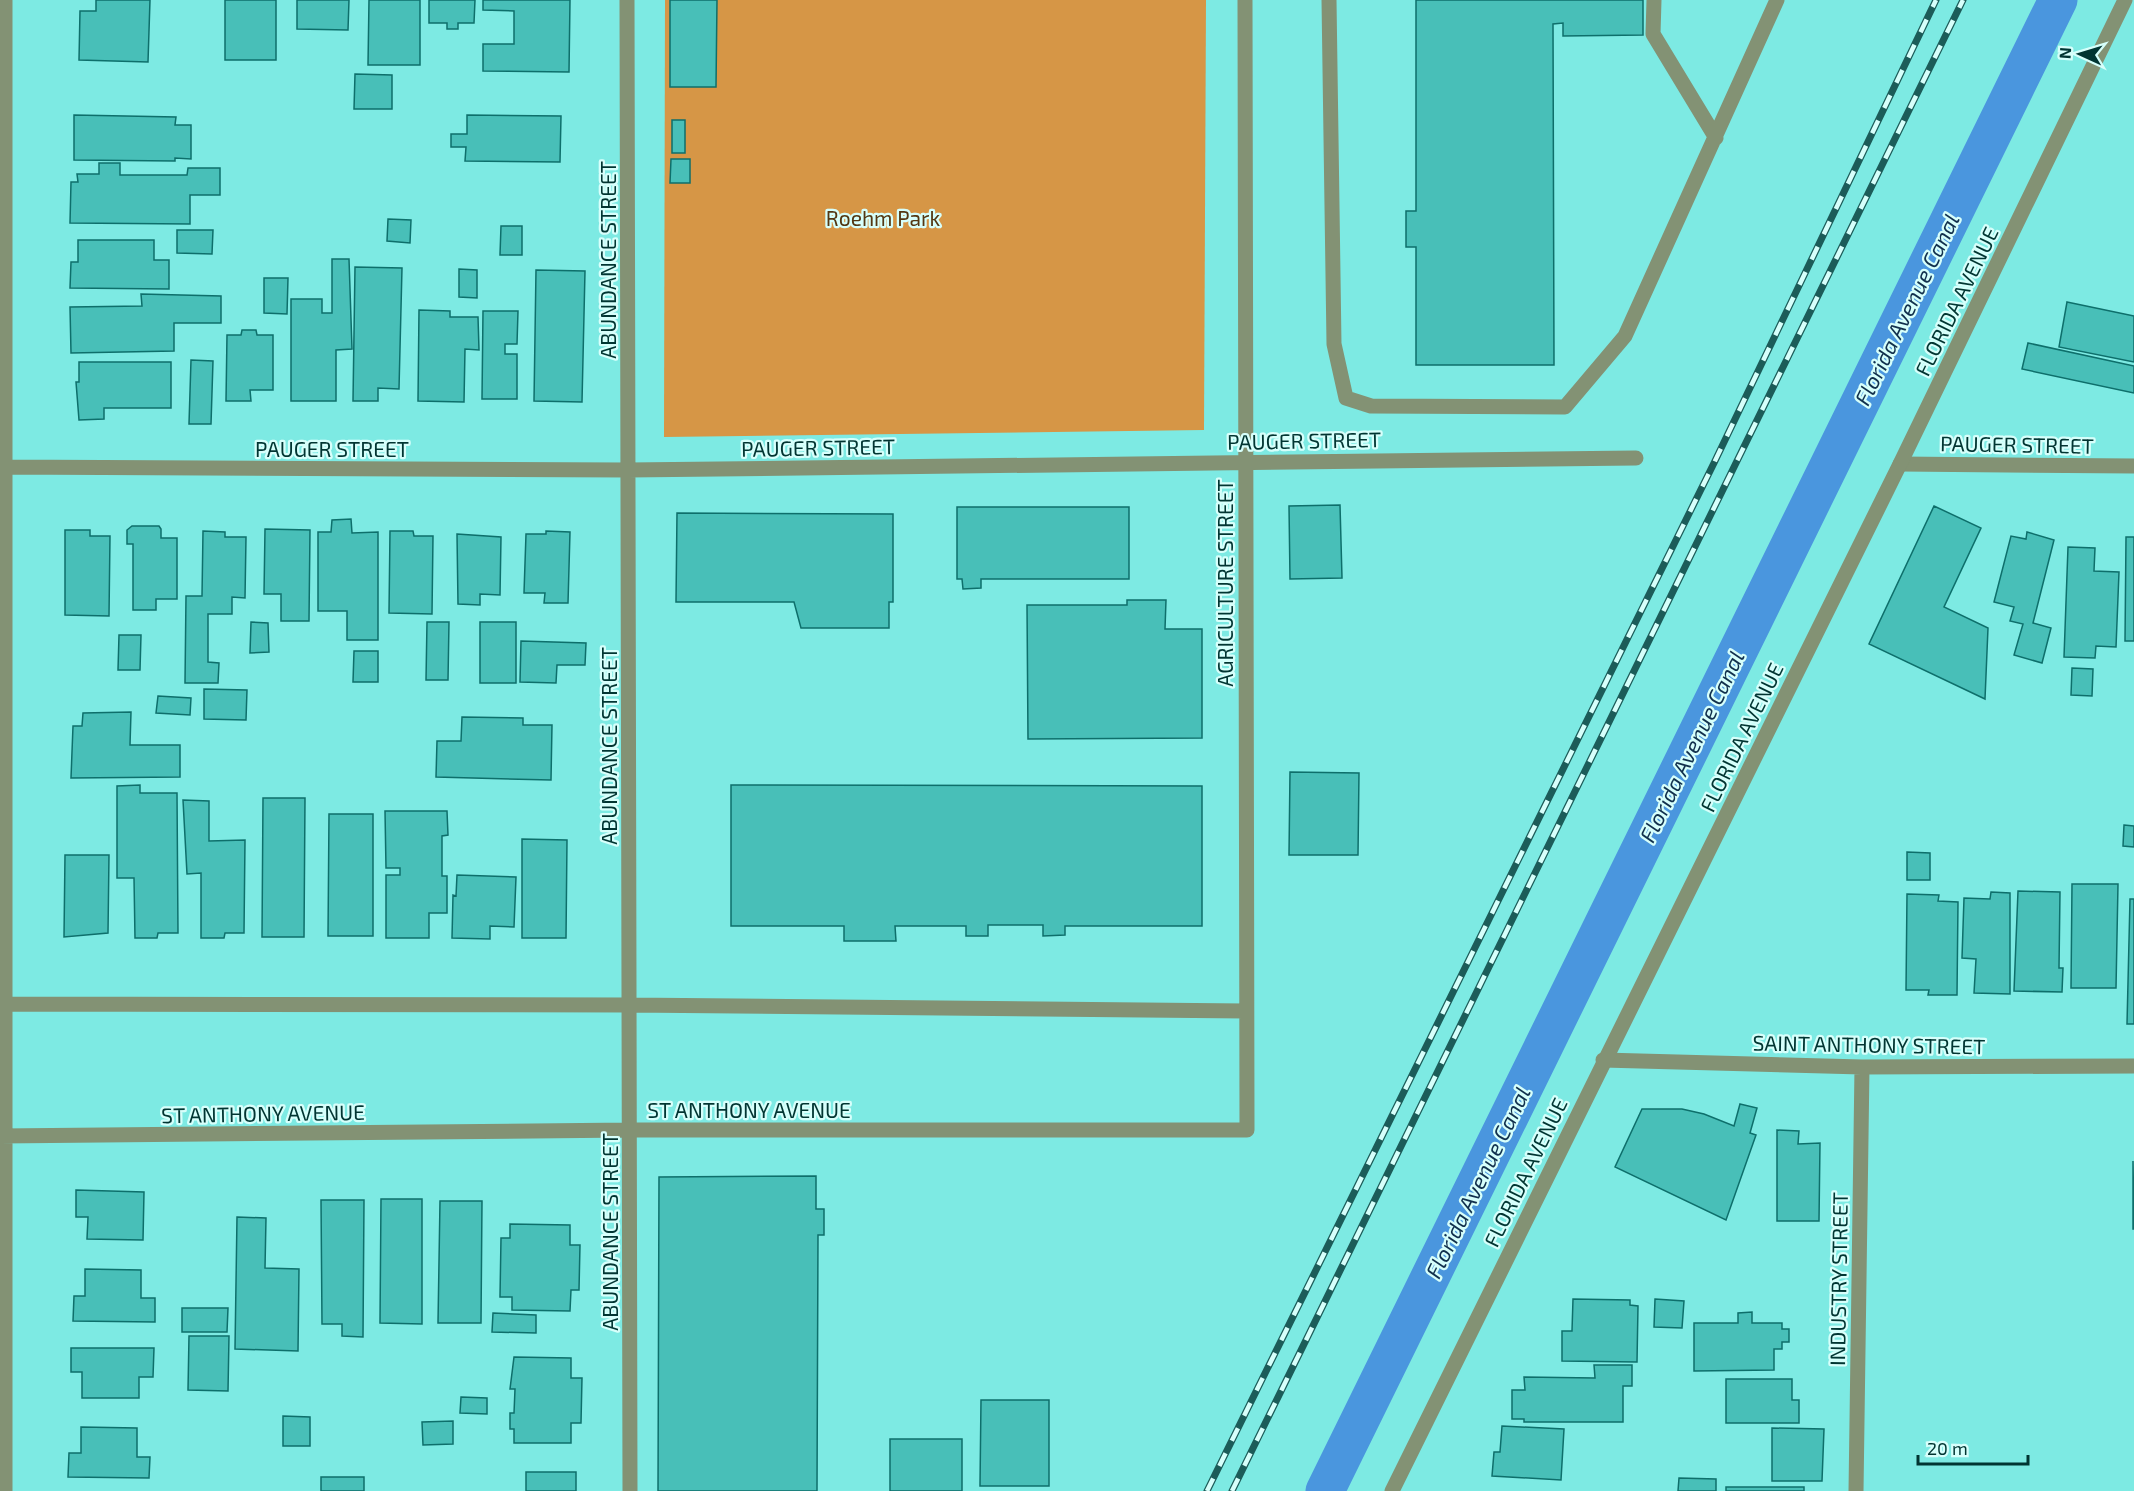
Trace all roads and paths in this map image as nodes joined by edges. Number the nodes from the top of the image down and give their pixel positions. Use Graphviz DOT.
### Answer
graph roads {
  1 [pos="5,0"];
  2 [pos="627,0"];
  3 [pos="1245,0"];
  4 [pos="1329,0"];
  5 [pos="1654,0"];
  6 [pos="1778,0"];
  7 [pos="2125,0"];
  8 [pos="1716,138"];
  9 [pos="1636,458"];
  10 [pos="1245,462"];
  11 [pos="1900,464"];
  12 [pos="2134,466"];
  13 [pos="4,467"];
  14 [pos="628,470"];
  15 [pos="3,1004"];
  16 [pos="629,1005"];
  17 [pos="1245,1011"];
  18 [pos="1603,1060"];
  19 [pos="2134,1066"];
  20 [pos="1862,1067"];
  21 [pos="630,1130"];
  22 [pos="1247,1130"];
  23 [pos="3,1136"];
  24 [pos="5,1491"];
  25 [pos="630,1491"];
  26 [pos="1392,1491"];
  27 [pos="1856,1491"];
  1 -- 13 [label="street"];
  2 -- 14 [label="street, ABUNDANCE STREET"];
  3 -- 10 [label="street, AGRICULTURE STREET"];
  4 -- 8 [label="street"];
  5 -- 8 [label="street"];
  6 -- 8 [label="street"];
  7 -- 11 [label="street, FLORIDA AVENUE"];
  9 -- 10 [label="street, PAUGER STREET"];
  10 -- 14 [label="street, PAUGER STREET"];
  10 -- 17 [label="street, AGRICULTURE STREET"];
  11 -- 12 [label="street, PAUGER STREET"];
  11 -- 18 [label="street, FLORIDA AVENUE"];
  13 -- 14 [label="street, PAUGER STREET"];
  13 -- 15 [label="street"];
  14 -- 16 [label="street, ABUNDANCE STREET"];
  15 -- 16 [label="street"];
  15 -- 23 [label="street"];
  16 -- 17 [label="street"];
  16 -- 21 [label="street, ABUNDANCE STREET"];
  17 -- 22 [label="street, AGRICULTURE STREET"];
  18 -- 20 [label="street, SAINT ANTHONY STREET"];
  18 -- 26 [label="street, FLORIDA AVENUE"];
  19 -- 20 [label="street, SAINT ANTHONY STREET"];
  20 -- 27 [label="street, INDUSTRY STREET"];
  21 -- 22 [label="street, ST ANTHONY AVENUE"];
  21 -- 23 [label="street, ST ANTHONY AVENUE"];
  21 -- 25 [label="street, ABUNDANCE STREET"];
  23 -- 24 [label="street"];
}
